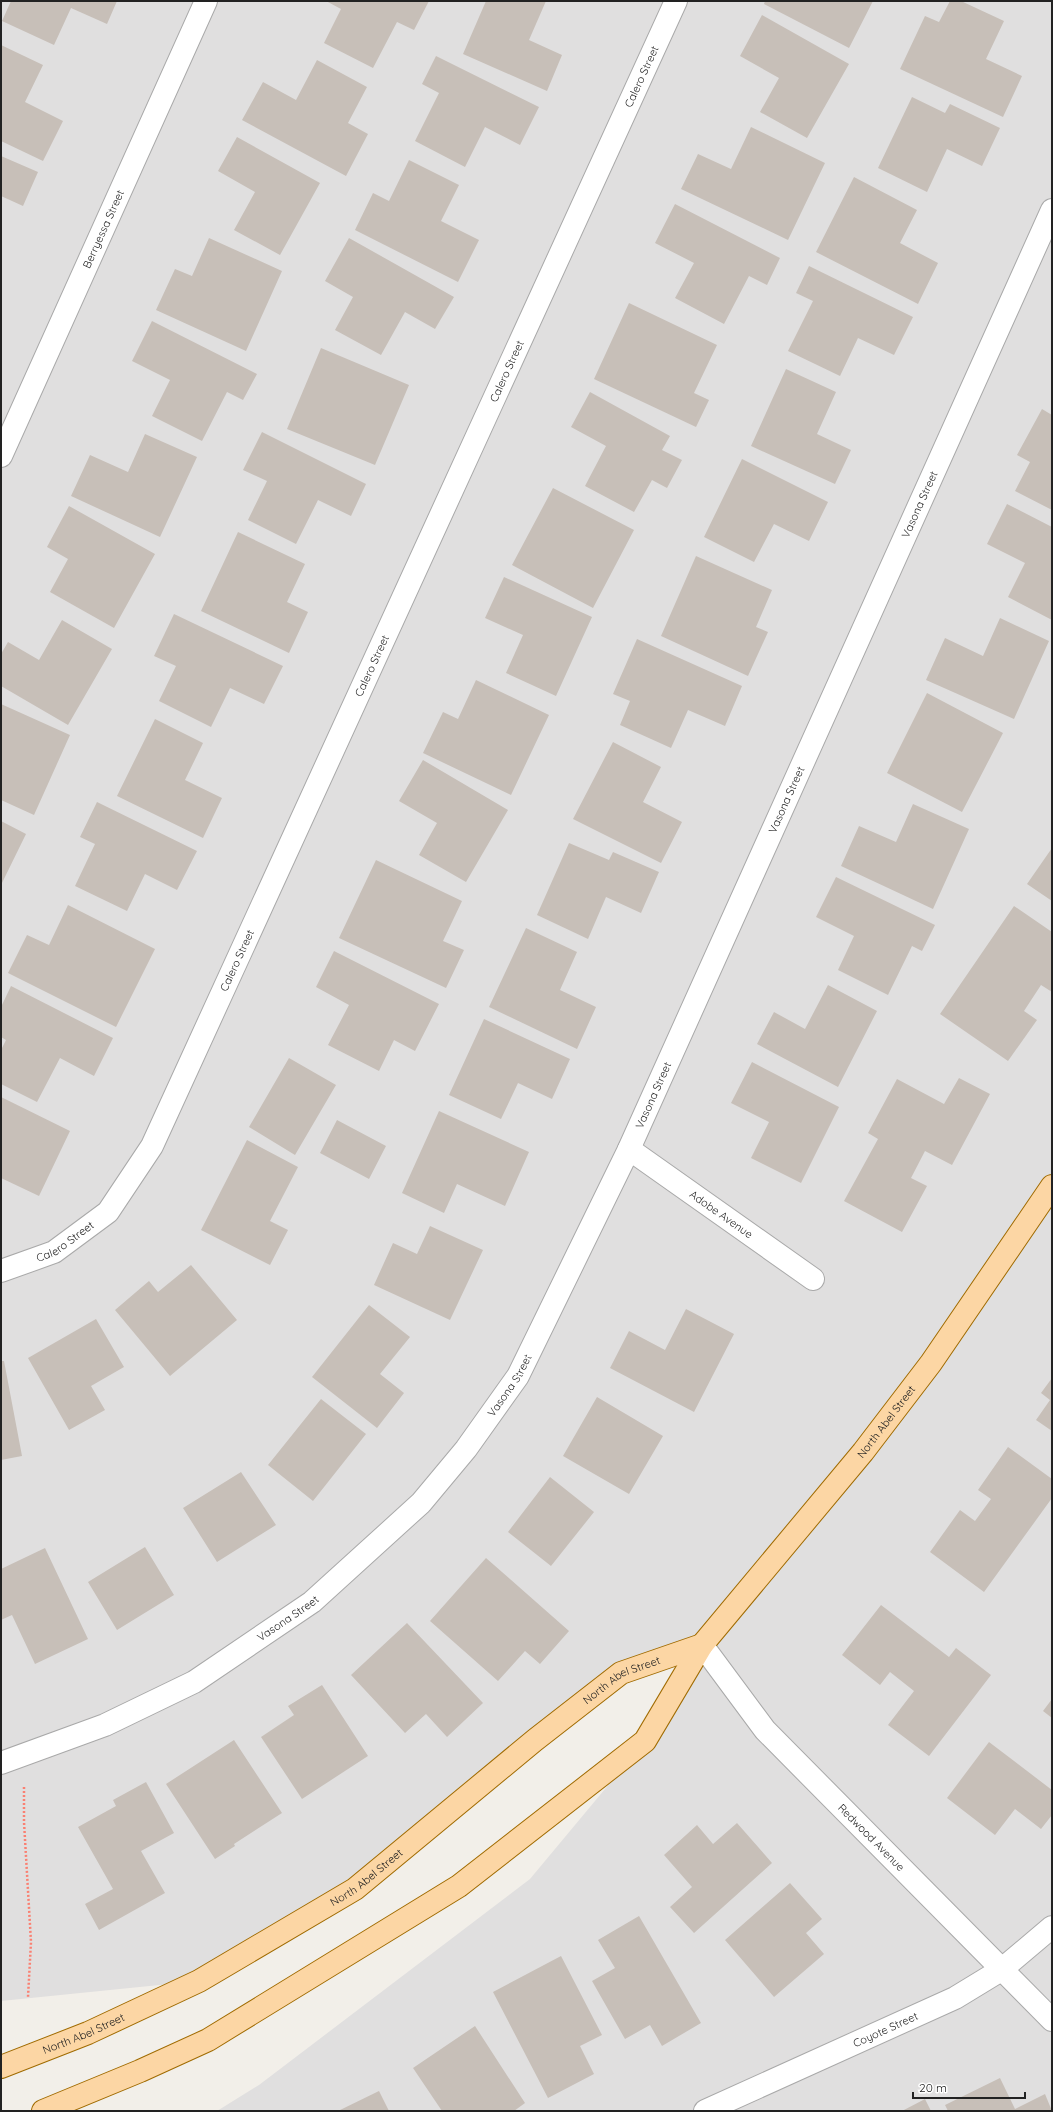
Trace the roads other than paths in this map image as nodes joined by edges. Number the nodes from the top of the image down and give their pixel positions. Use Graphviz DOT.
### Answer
graph roads {
  1 [pos="206,1"];
  2 [pos="676,1"];
  3 [pos="1052,210"];
  4 [pos="1,456"];
  5 [pos="629,1149"];
  6 [pos="1052,1186"];
  7 [pos="1,1271"];
  8 [pos="813,1279"];
  9 [pos="702,1645"];
  10 [pos="1,1763"];
  11 [pos="1052,1927"];
  12 [pos="1001,1970"];
  13 [pos="1052,2020"];
  14 [pos="1,2067"];
  15 [pos="43,2111"];
  16 [pos="705,2111"];
  1 -- 4 [label="street, Berryessa Street"];
  2 -- 7 [label="street, Calero Street"];
  3 -- 5 [label="street, Vasona Street"];
  5 -- 8 [label="street, Adobe Avenue"];
  5 -- 10 [label="street, Vasona Street"];
  6 -- 9 [label="main road, North Abel Street"];
  9 -- 12 [label="street, Redwood Avenue"];
  9 -- 14 [label="main road, North Abel Street"];
  9 -- 15 [label="main road, North Abel Street"];
  11 -- 12 [label="street, Coyote Street"];
  12 -- 13 [label="street, Redwood Avenue"];
  12 -- 16 [label="street, Coyote Street"];
}
